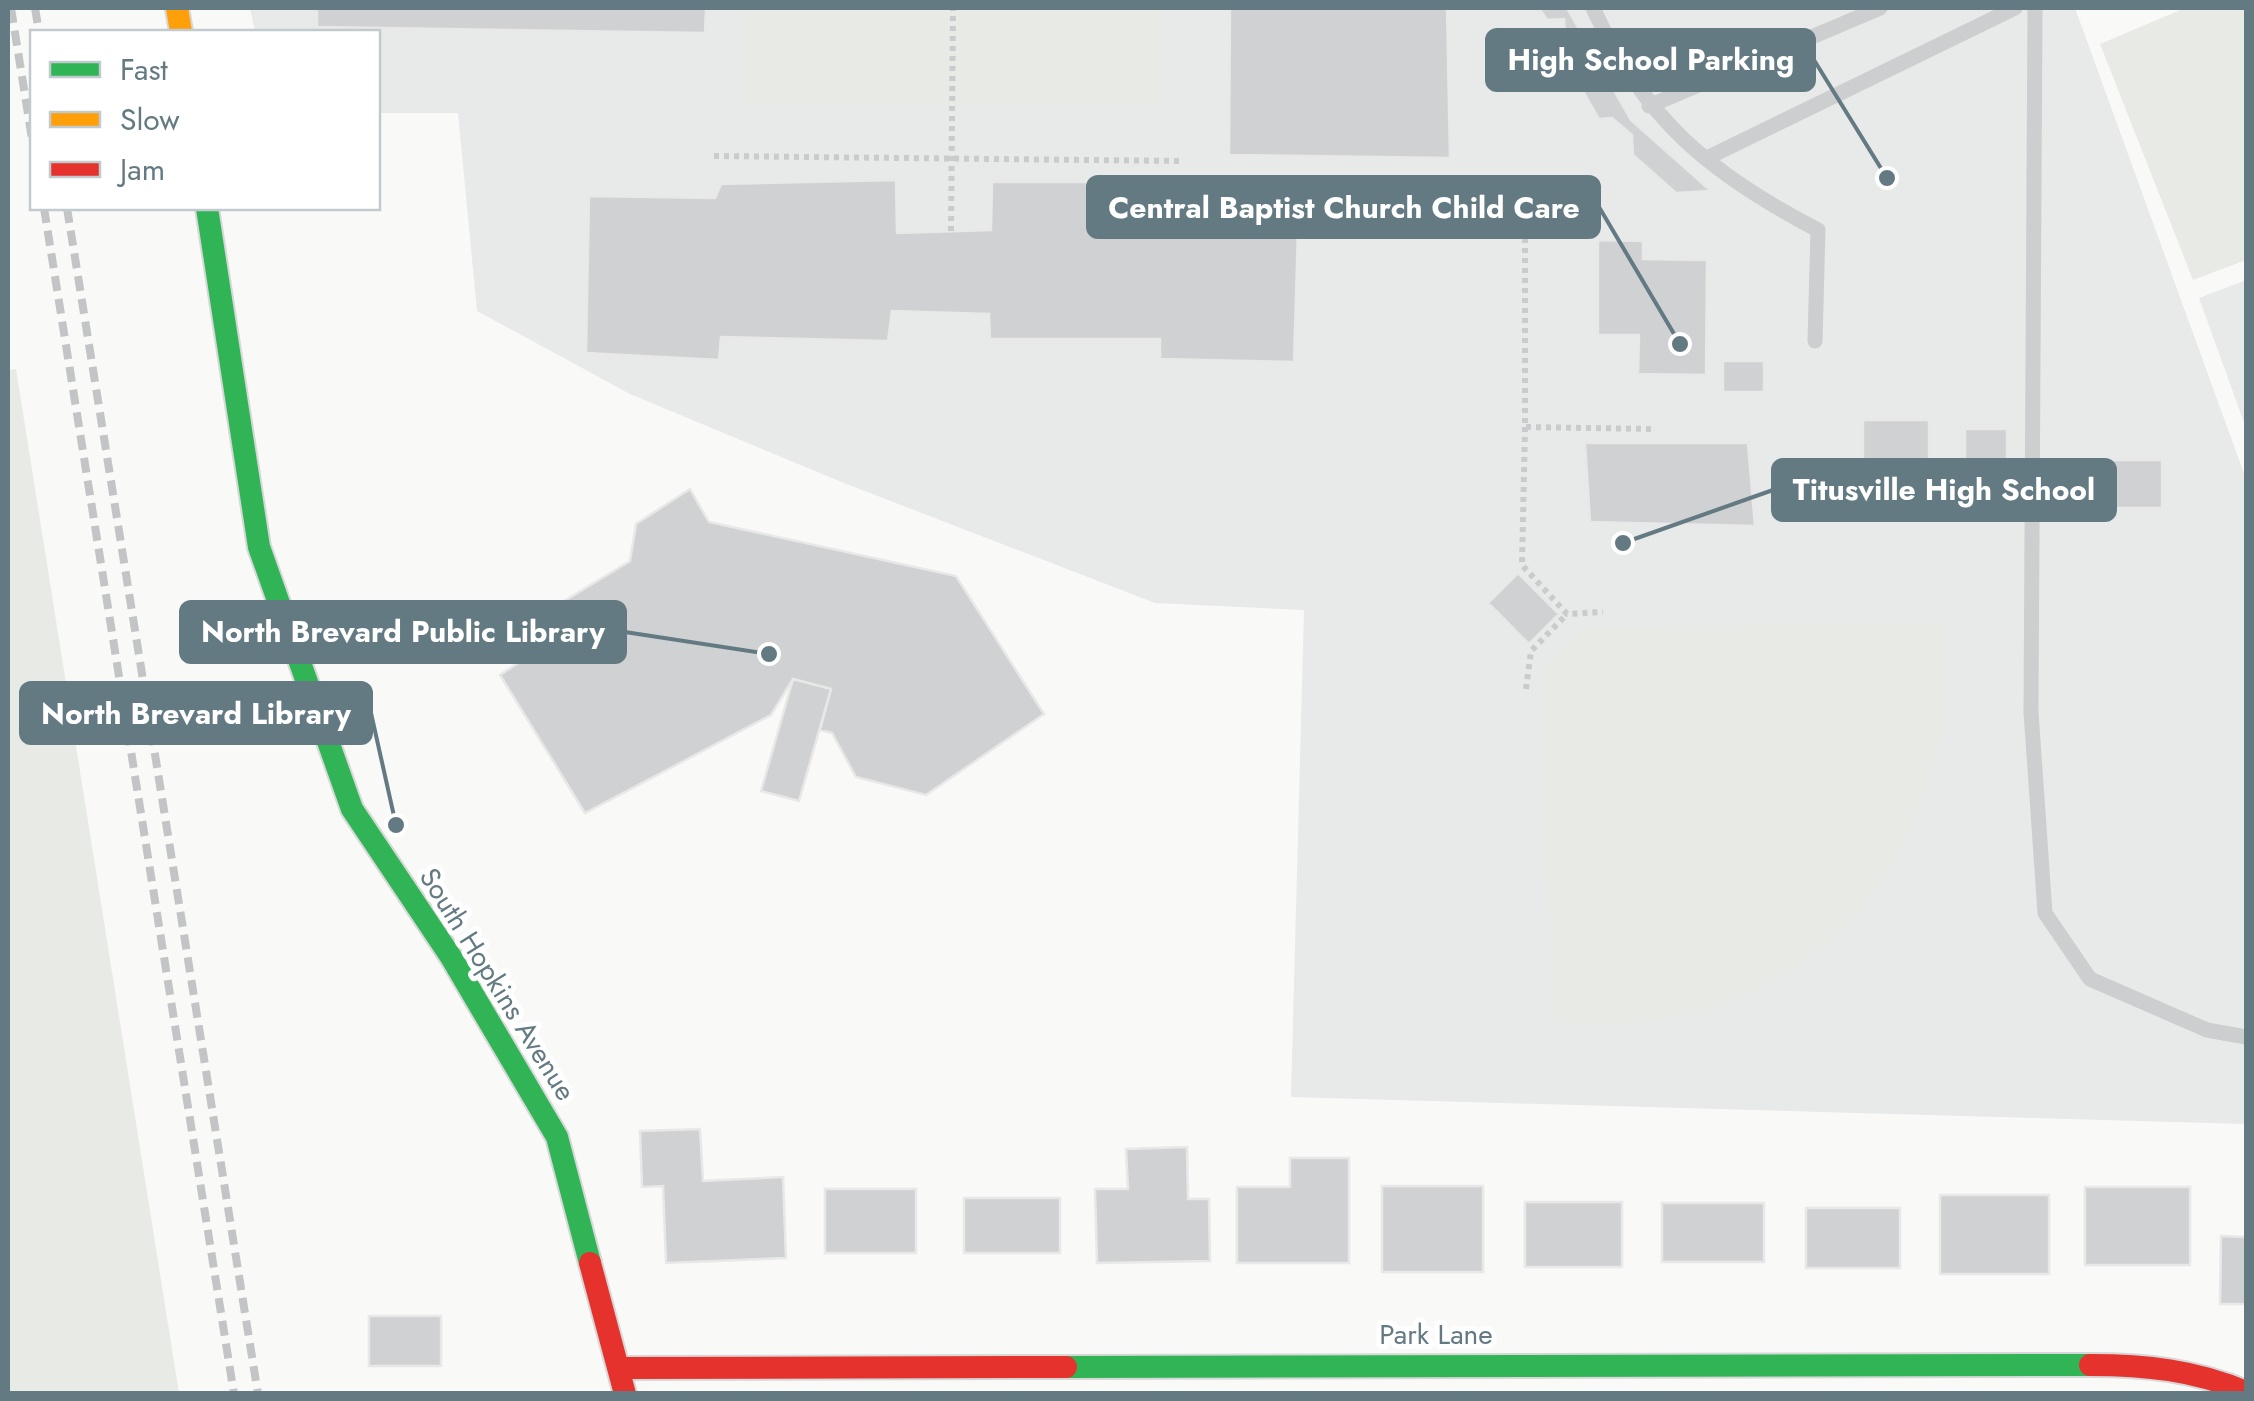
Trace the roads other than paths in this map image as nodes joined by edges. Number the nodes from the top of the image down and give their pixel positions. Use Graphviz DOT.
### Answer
graph roads {
  1 [pos="1593,8"];
  2 [pos="1880,8"];
  3 [pos="2015,8"];
  4 [pos="2036,8"];
  5 [pos="1649,106"];
  6 [pos="1707,158"];
  7 [pos="207,210"];
  8 [pos="1815,341"];
  9 [pos="2246,1037"];
  10 [pos="620,1368"];
  11 [pos="2246,1392"];
  12 [pos="625,1394"];
  1 -- 5 [label="lane"];
  2 -- 5 [label="lane"];
  3 -- 6 [label="lane"];
  4 -- 9 [label="lane"];
  5 -- 6 [label="lane"];
  6 -- 8 [label="lane"];
  7 -- 10 [label="street, South Hopkins Avenue"];
  10 -- 11 [label="street, Park Lane"];
  10 -- 12 [label="street, South Hopkins Avenue"];
}
